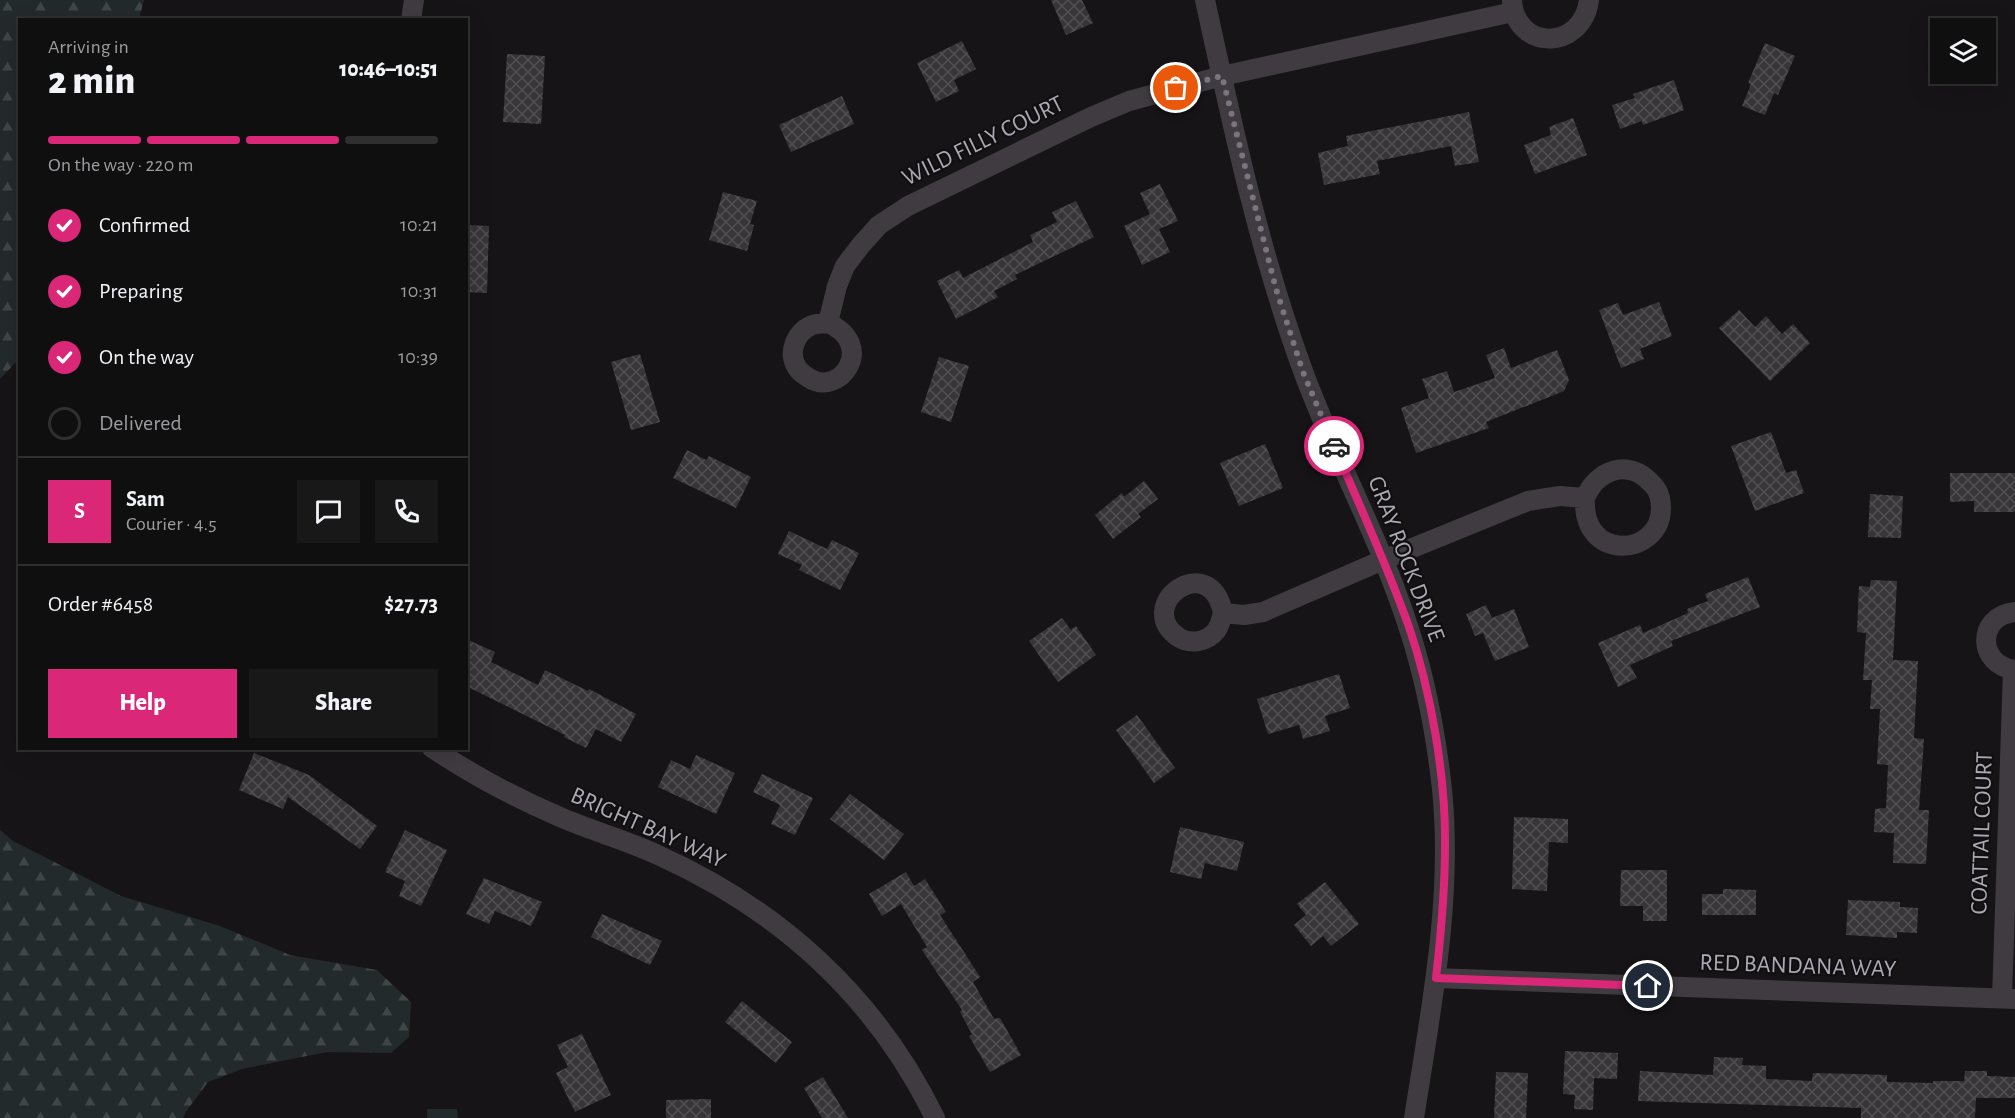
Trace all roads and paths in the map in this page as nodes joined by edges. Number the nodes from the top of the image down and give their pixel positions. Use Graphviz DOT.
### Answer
graph roads {
  1 [pos="414,0"];
  2 [pos="1205,0"];
  3 [pos="1590,0"];
  4 [pos="1513,6"];
  5 [pos="411,18"];
  6 [pos="1222,76"];
  7 [pos="828,323"];
  8 [pos="1585,498"];
  9 [pos="1383,560"];
  10 [pos="2015,612"];
  11 [pos="1223,614"];
  12 [pos="2014,670"];
  13 [pos="435,750"];
  14 [pos="1436,978"];
  15 [pos="2008,999"];
  16 [pos="935,1118"];
  17 [pos="1414,1118"];
  1 -- 5 [label="street"];
  2 -- 6 [label="street, GRAY ROCK DRIVE"];
  3 -- 4 [label="street"];
  4 -- 6 [label="street, WILD FILLY COURT"];
  6 -- 7 [label="street, WILD FILLY COURT"];
  6 -- 9 [label="street, GRAY ROCK DRIVE"];
  8 -- 9 [label="street"];
  9 -- 11 [label="street"];
  9 -- 14 [label="street, GRAY ROCK DRIVE"];
  10 -- 12 [label="street, COATTAIL COURT"];
  12 -- 15 [label="street, COATTAIL COURT"];
  13 -- 16 [label="street, BRIGHT BAY WAY"];
  14 -- 15 [label="street, RED BANDANA WAY"];
  14 -- 17 [label="street, GRAY ROCK DRIVE"];
}
